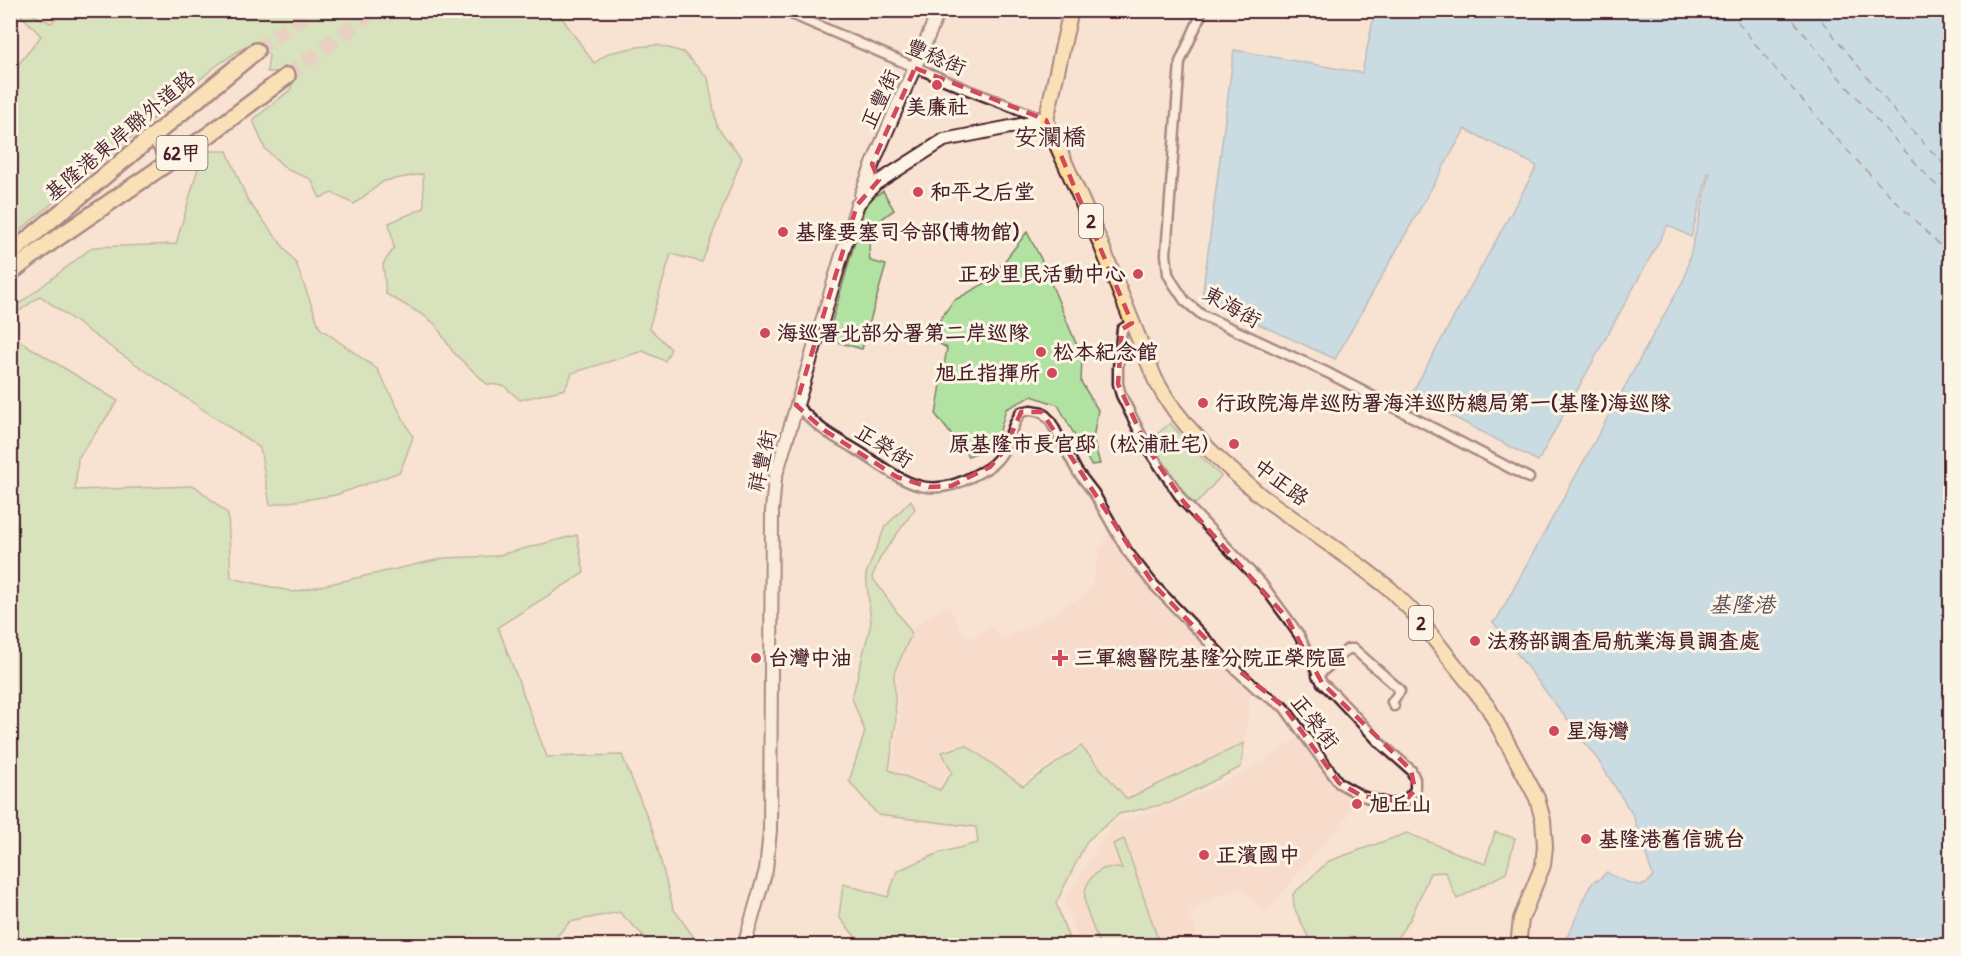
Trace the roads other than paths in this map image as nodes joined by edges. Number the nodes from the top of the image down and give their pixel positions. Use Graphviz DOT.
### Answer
graph roads {
  1 [pos="782,10"];
  2 [pos="939,10"];
  3 [pos="1071,10"];
  4 [pos="1201,10"];
  5 [pos="256,51"];
  6 [pos="915,68"];
  7 [pos="287,76"];
  8 [pos="1046,120"];
  9 [pos="154,136"];
  10 [pos="171,160"];
  11 [pos="872,164"];
  12 [pos="885,177"];
  13 [pos="857,205"];
  14 [pos="10,254"];
  15 [pos="10,273"];
  16 [pos="1132,323"];
  17 [pos="796,405"];
  18 [pos="1529,478"];
  19 [pos="1317,676"];
  20 [pos="1394,706"];
  21 [pos="744,945"];
  22 [pos="1518,945"];
  1 -- 6 [label="street, 豐稔街"];
  2 -- 6 [label="street, 正豐街"];
  3 -- 8 [label="main road"];
  4 -- 18 [label="street, 東海街"];
  5 -- 9 [label="highway, 基隆港東岸聯外道路 / 62甲"];
  6 -- 8 [label="street, 豐稔街"];
  6 -- 11 [label="street, 正豐街"];
  7 -- 10 [label="highway, 基隆港東岸聯外道路 / 62甲"];
  8 -- 12 [label="street, 祥豐街"];
  8 -- 16 [label="main road, 中正路 / 2"];
  9 -- 10 [label="highway"];
  9 -- 14 [label="highway, 基隆港東岸聯外道路 / 62甲"];
  10 -- 15 [label="highway, 基隆港東岸聯外道路 / 62甲"];
  11 -- 12 [label="street"];
  11 -- 13 [label="street, 正豐街"];
  12 -- 13 [label="street, 祥豐街"];
  13 -- 17 [label="street, 祥豐街"];
  16 -- 19 [label="street, 正榮街"];
  16 -- 22 [label="main road, 中正路 / 2"];
  17 -- 19 [label="street, 正榮街"];
  17 -- 21 [label="street, 祥豐街"];
  19 -- 20 [label="street"];
}
